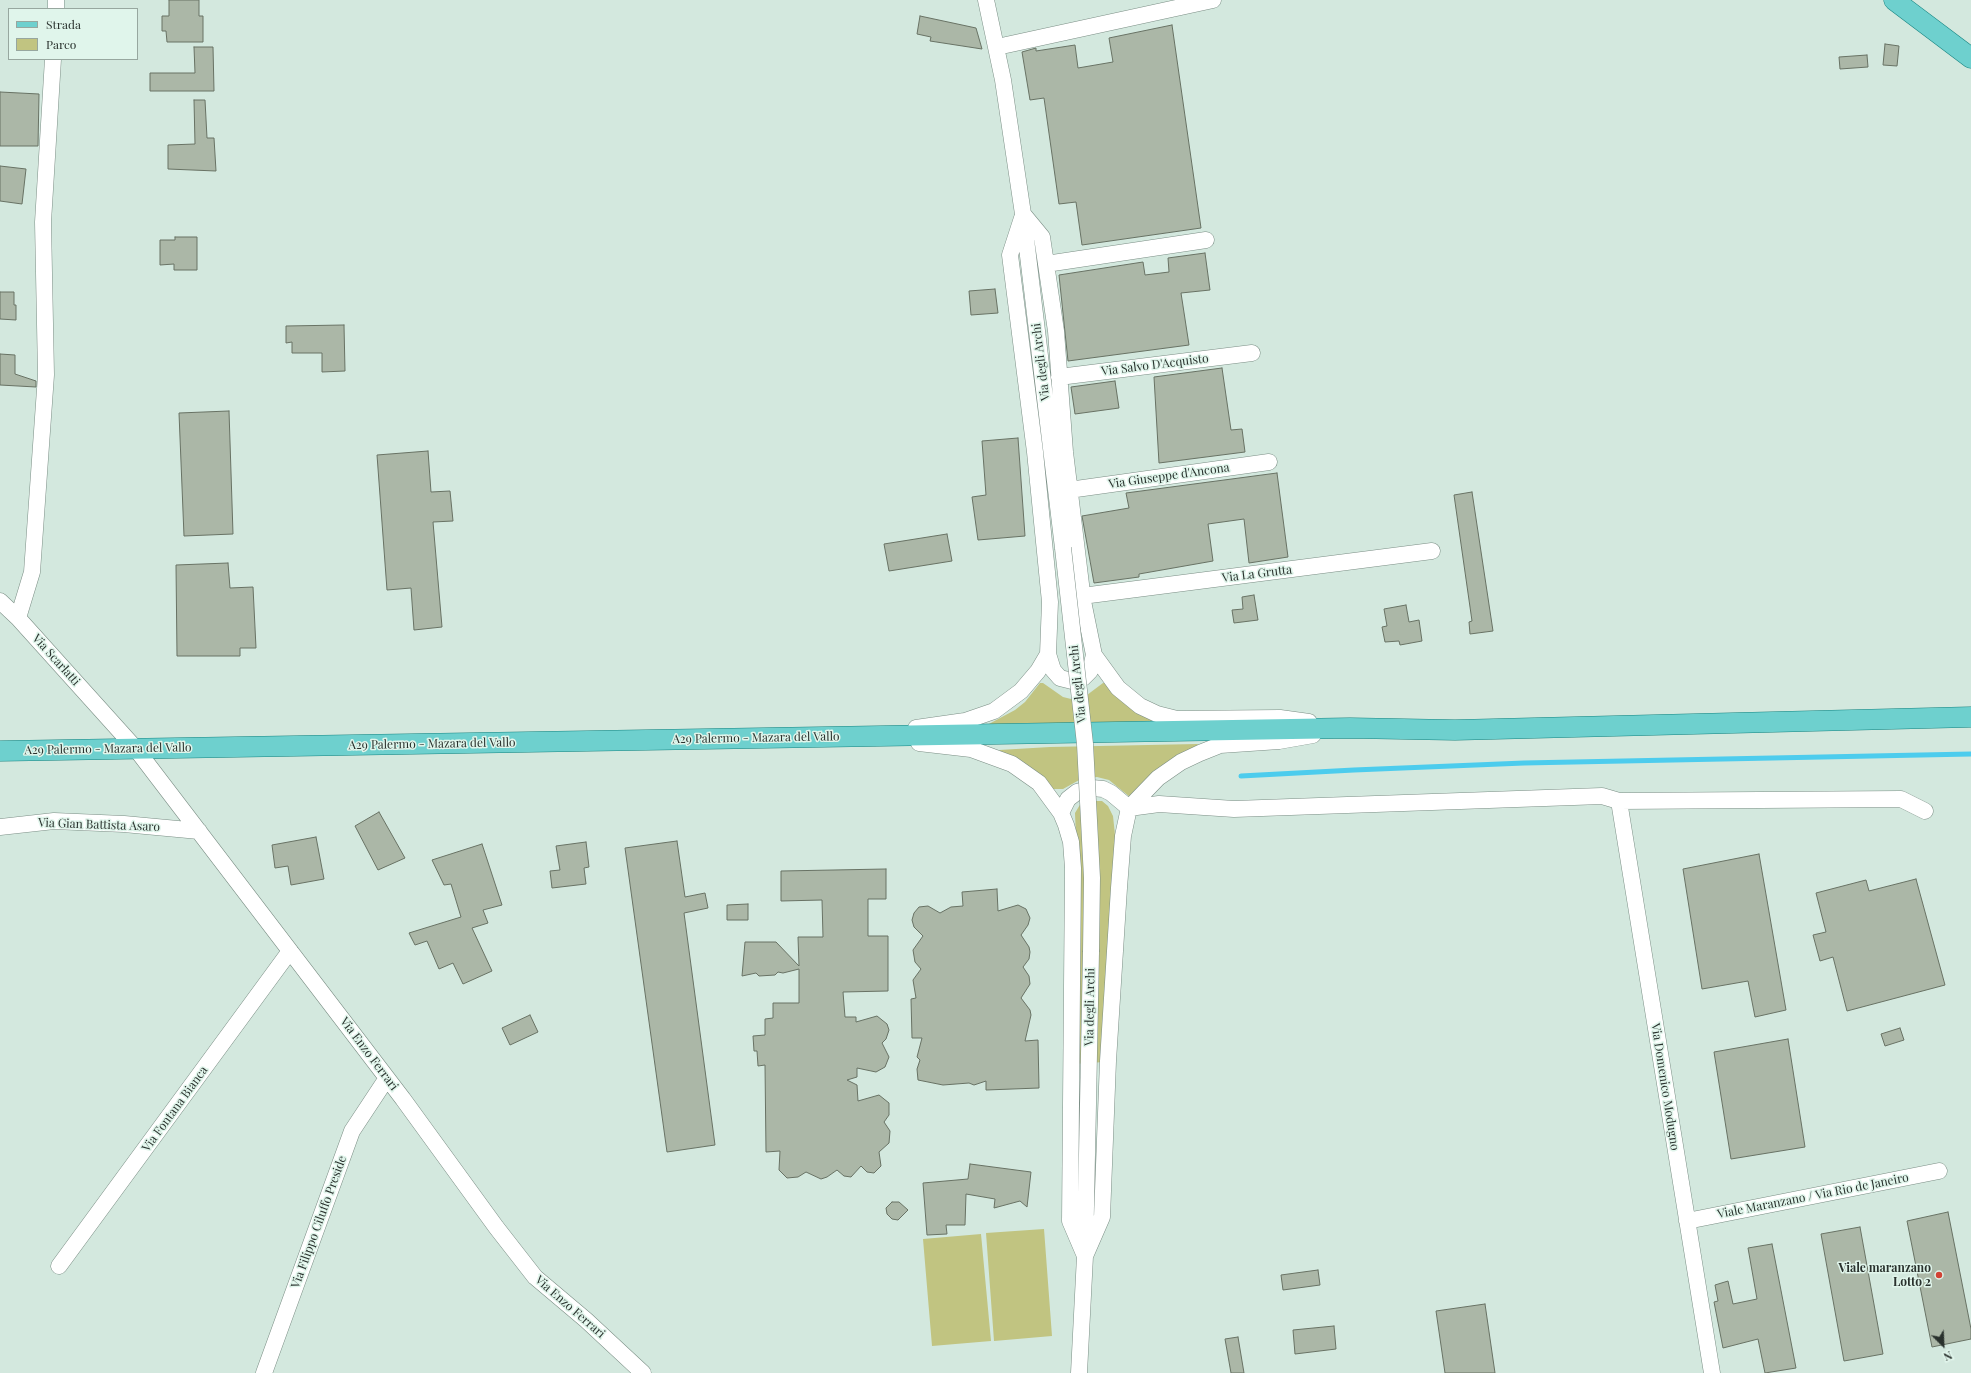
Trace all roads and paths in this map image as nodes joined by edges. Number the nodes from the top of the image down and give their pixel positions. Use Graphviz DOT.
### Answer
graph roads {
  1 [pos="986,0"];
  2 [pos="1213,0"];
  3 [pos="1894,0"];
  4 [pos="997,46"];
  5 [pos="1971,58"];
  6 [pos="53,60"];
  7 [pos="1023,214"];
  8 [pos="1206,240"];
  9 [pos="1046,264"];
  10 [pos="1252,353"];
  11 [pos="1059,377"];
  12 [pos="1269,462"];
  13 [pos="1069,490"];
  14 [pos="1432,551"];
  15 [pos="1082,596"];
  16 [pos="0,601"];
  17 [pos="18,618"];
  18 [pos="1048,654"];
  19 [pos="1094,654"];
  20 [pos="1971,717"];
  21 [pos="110,720"];
  22 [pos="1350,728"];
  23 [pos="864,736"];
  24 [pos="136,749"];
  25 [pos="0,751"];
  26 [pos="1619,801"];
  27 [pos="1129,808"];
  28 [pos="1925,811"];
  29 [pos="1062,813"];
  30 [pos="0,827"];
  31 [pos="199,831"];
  32 [pos="290,951"];
  33 [pos="387,1078"];
  34 [pos="1939,1171"];
  35 [pos="1687,1221"];
  36 [pos="1085,1256"];
  37 [pos="60,1266"];
  38 [pos="264,1373"];
  39 [pos="643,1373"];
  40 [pos="1079,1373"];
  41 [pos="1712,1373"];
  1 -- 4 [label="street, Via degli Archi"];
  2 -- 4 [label="street"];
  3 -- 5 [label="main road"];
  4 -- 7 [label="street, Via degli Archi"];
  6 -- 17 [label="street"];
  7 -- 9 [label="street"];
  7 -- 18 [label="street"];
  7 -- 36 [label="street, Via degli Archi, bridge"];
  8 -- 9 [label="street"];
  9 -- 11 [label="street"];
  10 -- 11 [label="street, Via Salvo D'Acquisto"];
  11 -- 13 [label="street"];
  12 -- 13 [label="street, Via Giuseppe d'Ancona"];
  13 -- 15 [label="street"];
  14 -- 15 [label="street, Via La Grutta"];
  15 -- 19 [label="street"];
  16 -- 17 [label="street, Via Scarlatti"];
  17 -- 21 [label="street, Via Scarlatti"];
  18 -- 19 [label="street"];
  18 -- 23 [label="street"];
  19 -- 22 [label="street"];
  20 -- 22 [label="main road, A29 Palermo - Mazara del Vallo"];
  21 -- 24 [label="street, Via Enzo Ferrari"];
  22 -- 23 [label="main road, A29 Palermo - Mazara del Vallo"];
  22 -- 27 [label="street"];
  23 -- 24 [label="main road, A29 Palermo - Mazara del Vallo"];
  23 -- 29 [label="street"];
  24 -- 25 [label="main road, A29 Palermo - Mazara del Vallo"];
  24 -- 31 [label="street, Via Enzo Ferrari"];
  26 -- 27 [label="street"];
  26 -- 28 [label="street"];
  26 -- 35 [label="street, Via Domenico Modugno"];
  27 -- 29 [label="street"];
  27 -- 36 [label="street"];
  29 -- 36 [label="street"];
  30 -- 31 [label="street, Via Gian Battista Asaro"];
  31 -- 32 [label="street, Via Enzo Ferrari"];
  32 -- 33 [label="street, Via Enzo Ferrari"];
  32 -- 37 [label="street, Via Fontana Bianca"];
  33 -- 38 [label="street, Via Filippo Ciluffo Preside"];
  33 -- 39 [label="street, Via Enzo Ferrari"];
  34 -- 35 [label="street, Viale Maranzano / Via Rio de Janeiro"];
  35 -- 41 [label="street, Via Domenico Modugno"];
  36 -- 40 [label="street, Via degli Archi"];
}
